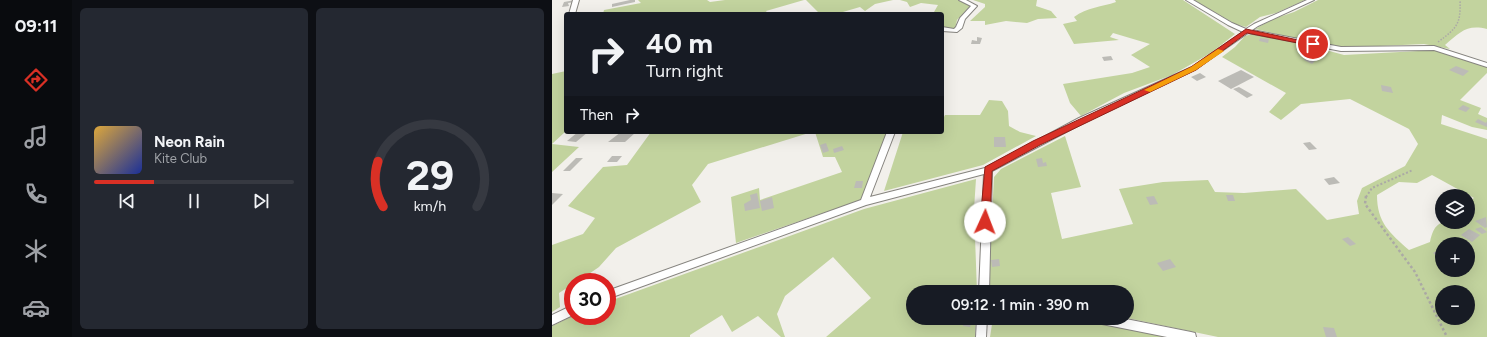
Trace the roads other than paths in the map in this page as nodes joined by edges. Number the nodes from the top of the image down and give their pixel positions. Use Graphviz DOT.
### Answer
graph roads {
  1 [pos="576,0"];
  2 [pos="962,0"];
  3 [pos="1189,0"];
  4 [pos="1311,0"];
  5 [pos="573,12"];
  6 [pos="944,29"];
  7 [pos="1246,31"];
  8 [pos="1487,65"];
  9 [pos="890,134"];
  10 [pos="988,170"];
  11 [pos="864,202"];
  12 [pos="984,285"];
  13 [pos="616,292"];
  14 [pos="564,314"];
  15 [pos="552,320"];
  16 [pos="982,325"];
  17 [pos="1132,325"];
  18 [pos="981,337"];
  19 [pos="1191,337"];
  1 -- 5 [label="street"];
  2 -- 6 [label="street"];
  3 -- 7 [label="street"];
  4 -- 7 [label="street"];
  7 -- 8 [label="street"];
  7 -- 10 [label="street"];
  9 -- 11 [label="street"];
  10 -- 11 [label="street"];
  10 -- 12 [label="street"];
  11 -- 13 [label="street"];
  14 -- 15 [label="street"];
  16 -- 18 [label="street"];
  17 -- 19 [label="street"];
}
